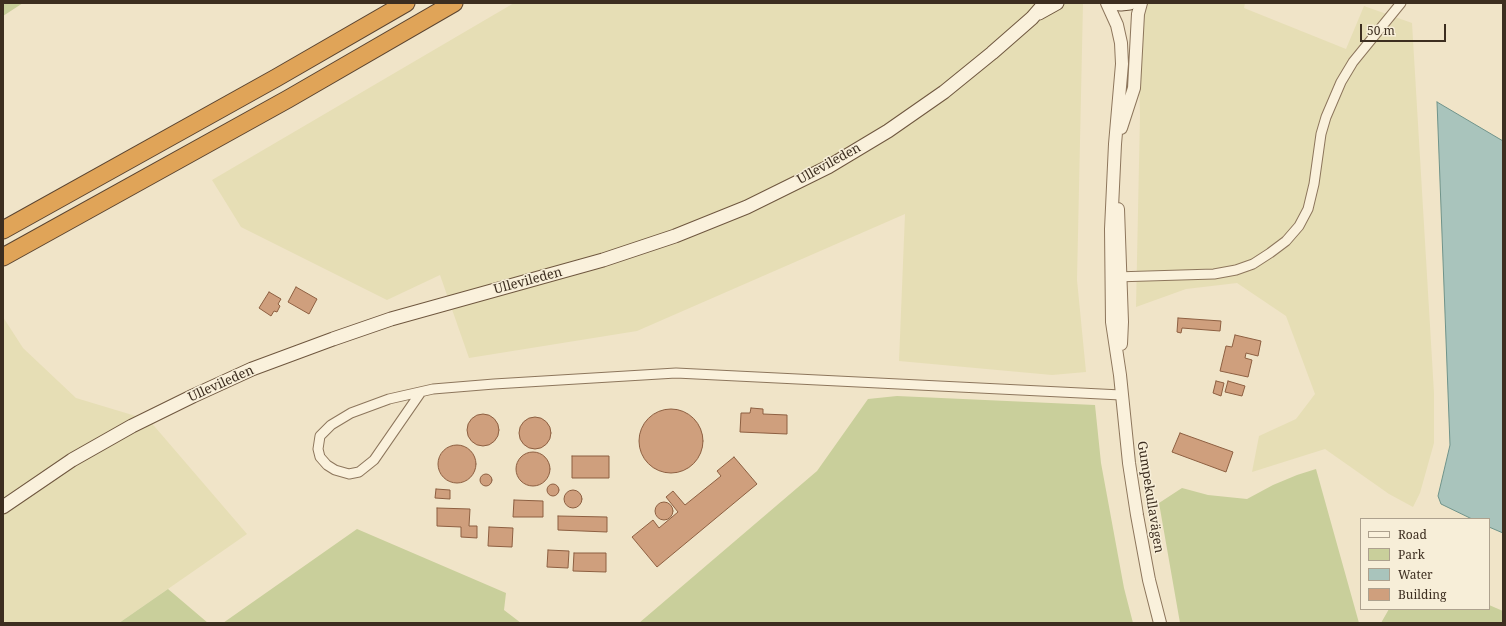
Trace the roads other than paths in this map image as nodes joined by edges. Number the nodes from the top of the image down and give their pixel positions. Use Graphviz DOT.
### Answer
graph roads {
  1 [pos="406,3"];
  2 [pos="454,3"];
  3 [pos="1044,3"];
  4 [pos="1057,3"];
  5 [pos="1108,3"];
  6 [pos="1130,3"];
  7 [pos="1141,3"];
  8 [pos="1401,4"];
  9 [pos="1032,18"];
  10 [pos="1114,149"];
  11 [pos="3,230"];
  12 [pos="3,258"];
  13 [pos="1116,277"];
  14 [pos="421,392"];
  15 [pos="1121,395"];
  16 [pos="3,507"];
  17 [pos="1160,623"];
  1 -- 11 [label="highway"];
  2 -- 12 [label="highway"];
  3 -- 9 [label="main road, Ullevileden"];
  4 -- 9 [label="main road, Ullevileden"];
  5 -- 6 [label="main road"];
  5 -- 10 [label="street, Gumpekullavägen"];
  7 -- 10 [label="street, Gumpekullavägen"];
  8 -- 13 [label="street"];
  9 -- 16 [label="main road, Ullevileden"];
  10 -- 13 [label="street, Gumpekullavägen"];
  13 -- 15 [label="street, Gumpekullavägen"];
  14 -- 14 [label="street"];
  14 -- 15 [label="street"];
  15 -- 17 [label="street, Gumpekullavägen"];
}
